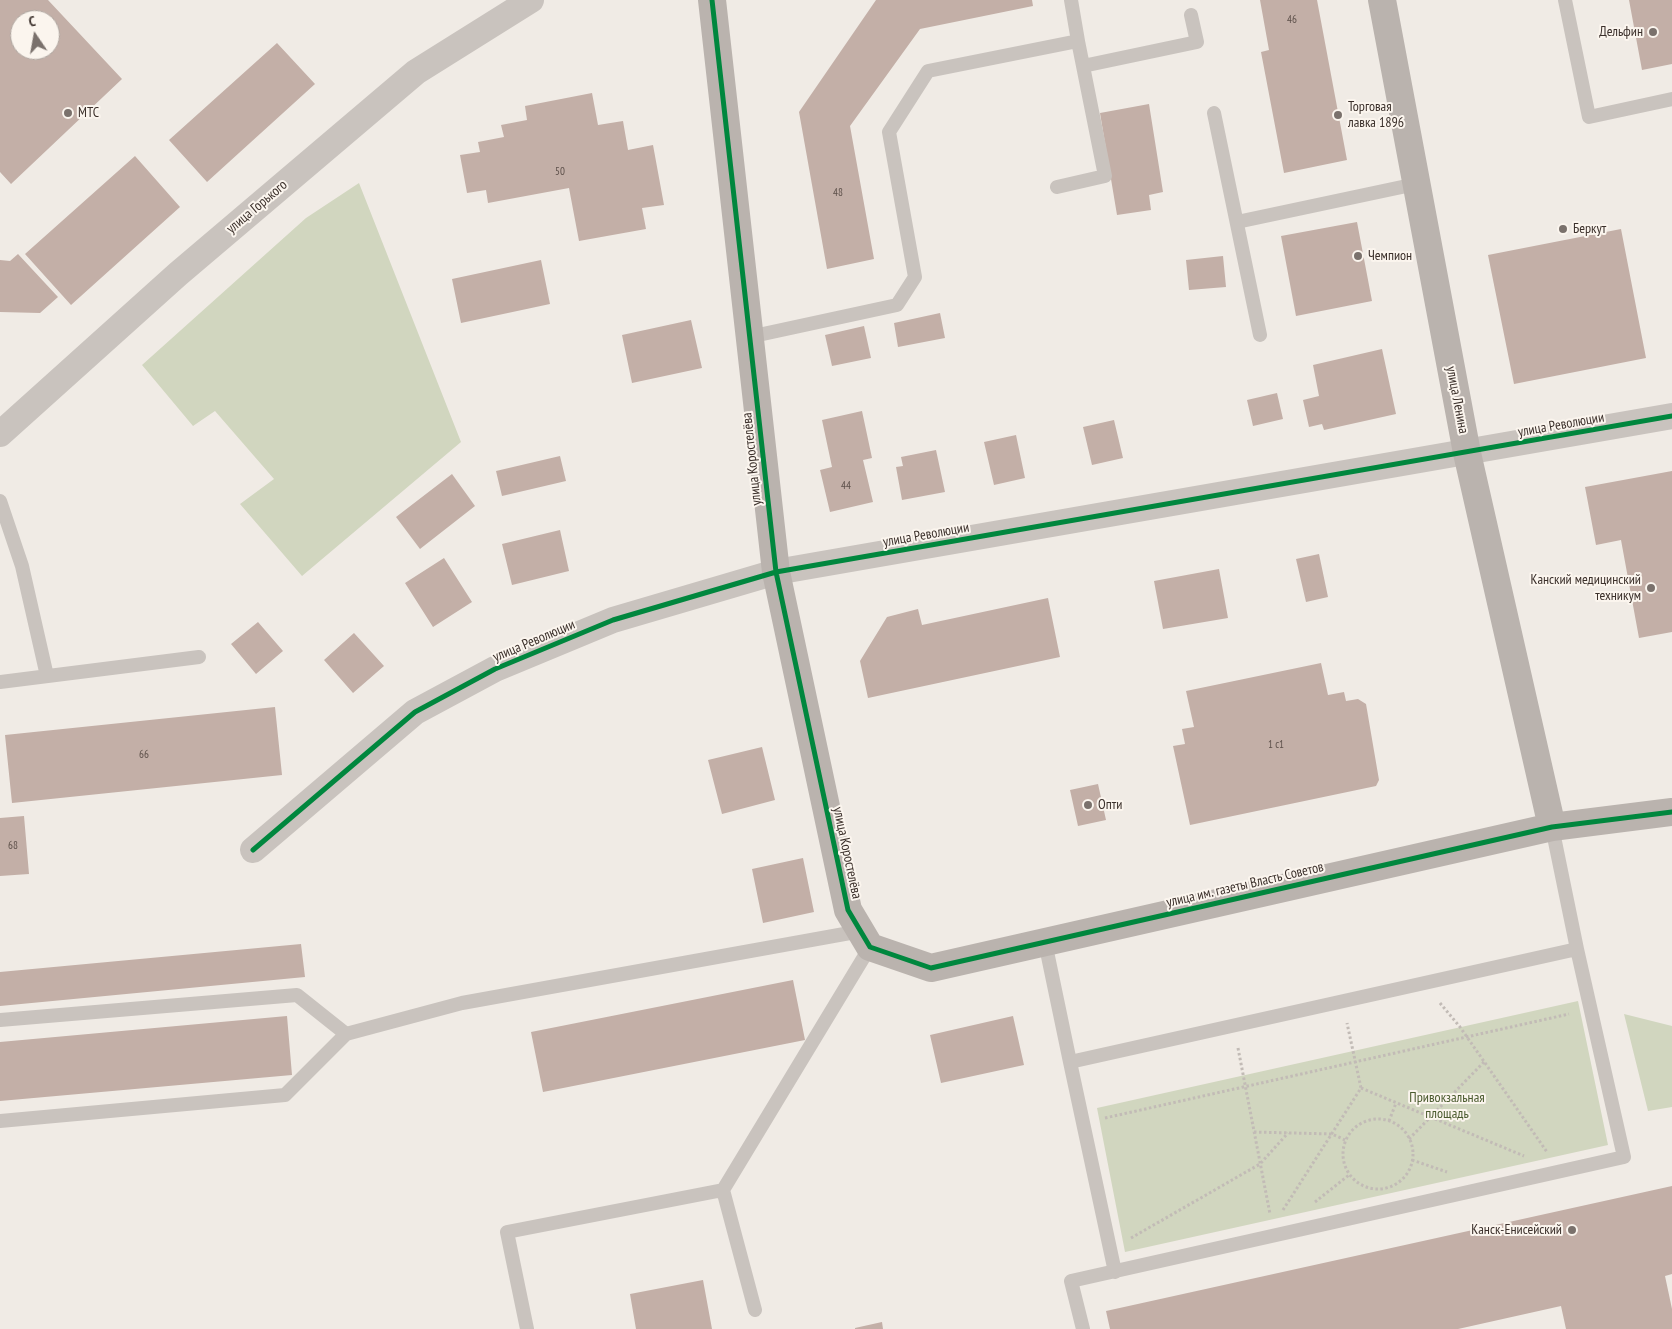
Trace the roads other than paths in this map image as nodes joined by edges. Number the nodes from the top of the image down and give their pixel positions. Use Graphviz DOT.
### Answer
graph roads {
  1 [pos="531,0"];
  2 [pos="712,0"];
  3 [pos="1071,0"];
  4 [pos="1382,0"];
  5 [pos="1565,0"];
  6 [pos="1192,15"];
  7 [pos="1078,41"];
  8 [pos="1083,66"];
  9 [pos="1672,100"];
  10 [pos="1214,113"];
  11 [pos="1416,184"];
  12 [pos="1057,187"];
  13 [pos="1237,222"];
  14 [pos="1260,335"];
  15 [pos="749,337"];
  16 [pos="1672,416"];
  17 [pos="0,434"];
  18 [pos="1467,453"];
  19 [pos="0,501"];
  20 [pos="776,572"];
  21 [pos="199,657"];
  22 [pos="47,676"];
  23 [pos="0,682"];
  24 [pos="1672,812"];
  25 [pos="1552,827"];
  26 [pos="254,850"];
  27 [pos="860,929"];
  28 [pos="1045,942"];
  29 [pos="1577,949"];
  30 [pos="0,1020"];
  31 [pos="346,1034"];
  32 [pos="1070,1062"];
  33 [pos="0,1121"];
  34 [pos="723,1190"];
  35 [pos="1115,1272"];
  36 [pos="756,1310"];
  37 [pos="526,1329"];
  38 [pos="1083,1329"];
  1 -- 17 [label="street, улица Горького"];
  2 -- 15 [label="street, улица Коростелёва"];
  3 -- 7 [label="lane"];
  4 -- 11 [label="street, улица Ленина"];
  5 -- 9 [label="lane"];
  6 -- 8 [label="lane"];
  7 -- 8 [label="lane"];
  7 -- 15 [label="lane"];
  8 -- 12 [label="lane"];
  10 -- 13 [label="lane"];
  11 -- 13 [label="lane"];
  11 -- 18 [label="street, улица Ленина"];
  13 -- 14 [label="lane"];
  15 -- 20 [label="street, улица Коростелёва"];
  16 -- 18 [label="street, улица Революции"];
  18 -- 20 [label="street, улица Революции"];
  18 -- 25 [label="street, улица Ленина"];
  19 -- 22 [label="lane"];
  20 -- 26 [label="street, улица Революции"];
  20 -- 27 [label="street, улица Коростелёва"];
  21 -- 22 [label="lane"];
  22 -- 23 [label="lane"];
  24 -- 25 [label="street, улица им. газеты Власть Советов"];
  25 -- 28 [label="street, улица им. газеты Власть Советов"];
  25 -- 29 [label="lane"];
  27 -- 28 [label="street, улица им. газеты Власть Советов"];
  27 -- 31 [label="lane"];
  27 -- 34 [label="lane"];
  28 -- 32 [label="lane"];
  29 -- 32 [label="lane"];
  29 -- 35 [label="lane"];
  30 -- 31 [label="lane"];
  31 -- 33 [label="lane"];
  32 -- 35 [label="lane"];
  34 -- 36 [label="lane"];
  34 -- 37 [label="lane"];
  35 -- 38 [label="lane"];
}
